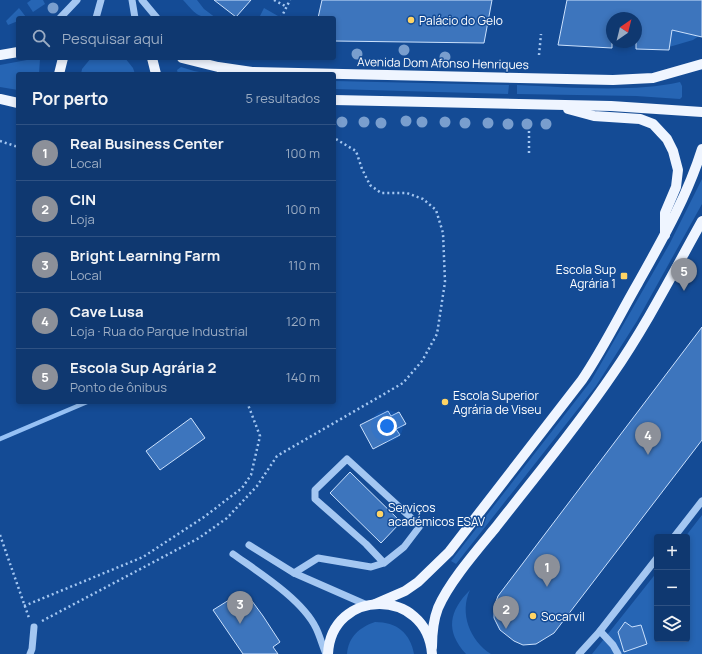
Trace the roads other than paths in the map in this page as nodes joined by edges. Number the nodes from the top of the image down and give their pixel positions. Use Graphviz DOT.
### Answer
graph roads {
  1 [pos="77,0"];
  2 [pos="101,0"];
  3 [pos="132,0"];
  4 [pos="142,0"];
  5 [pos="62,16"];
  6 [pos="97,16"];
  7 [pos="135,16"];
  8 [pos="155,16"];
  9 [pos="16,52"];
  10 [pos="0,56"];
  11 [pos="62,60"];
  12 [pos="152,60"];
  13 [pos="190,60"];
  14 [pos="207,60"];
  15 [pos="702,64"];
  16 [pos="218,67"];
  17 [pos="60,72"];
  18 [pos="156,72"];
  19 [pos="255,72"];
  20 [pos="336,74"];
  21 [pos="0,99"];
  22 [pos="336,100"];
  23 [pos="16,103"];
  24 [pos="553,105"];
  25 [pos="702,112"];
  26 [pos="702,149"];
  27 [pos="702,221"];
  28 [pos="665,236"];
  29 [pos="702,501"];
  30 [pos="676,534"];
  31 [pos="249,545"];
  32 [pos="233,554"];
  33 [pos="654,562"];
  34 [pos="384,563"];
  35 [pos="294,573"];
  36 [pos="371,604"];
  37 [pos="34,627"];
  38 [pos="600,631"];
  39 [pos="433,652"];
  40 [pos="30,654"];
  41 [pos="327,654"];
  42 [pos="579,654"];
  43 [pos="618,654"];
  1 -- 5 [label="street"];
  2 -- 6 [label="street"];
  3 -- 7 [label="street"];
  4 -- 8 [label="street"];
  9 -- 10 [label="main road"];
  11 -- 17 [label="main road"];
  12 -- 18 [label="main road"];
  13 -- 16 [label="main road, Avenida Dom Afonso Henriques"];
  14 -- 16 [label="street"];
  15 -- 20 [label="main road, Avenida Dom Afonso Henriques"];
  16 -- 19 [label="main road, Avenida Dom Afonso Henriques"];
  21 -- 23 [label="main road"];
  22 -- 24 [label="main road"];
  24 -- 25 [label="main road"];
  24 -- 28 [label="main road"];
  26 -- 28 [label="main road"];
  27 -- 39 [label="main road"];
  28 -- 36 [label="main road"];
  29 -- 30 [label="street"];
  31 -- 35 [label="street"];
  32 -- 41 [label="street"];
  33 -- 38 [label="street"];
  34 -- 34 [label="street"];
  34 -- 35 [label="street"];
  35 -- 36 [label="street"];
  36 -- 39 [label="main road"];
  36 -- 41 [label="main road"];
  37 -- 40 [label="street"];
  38 -- 42 [label="street"];
  38 -- 43 [label="street"];
}
